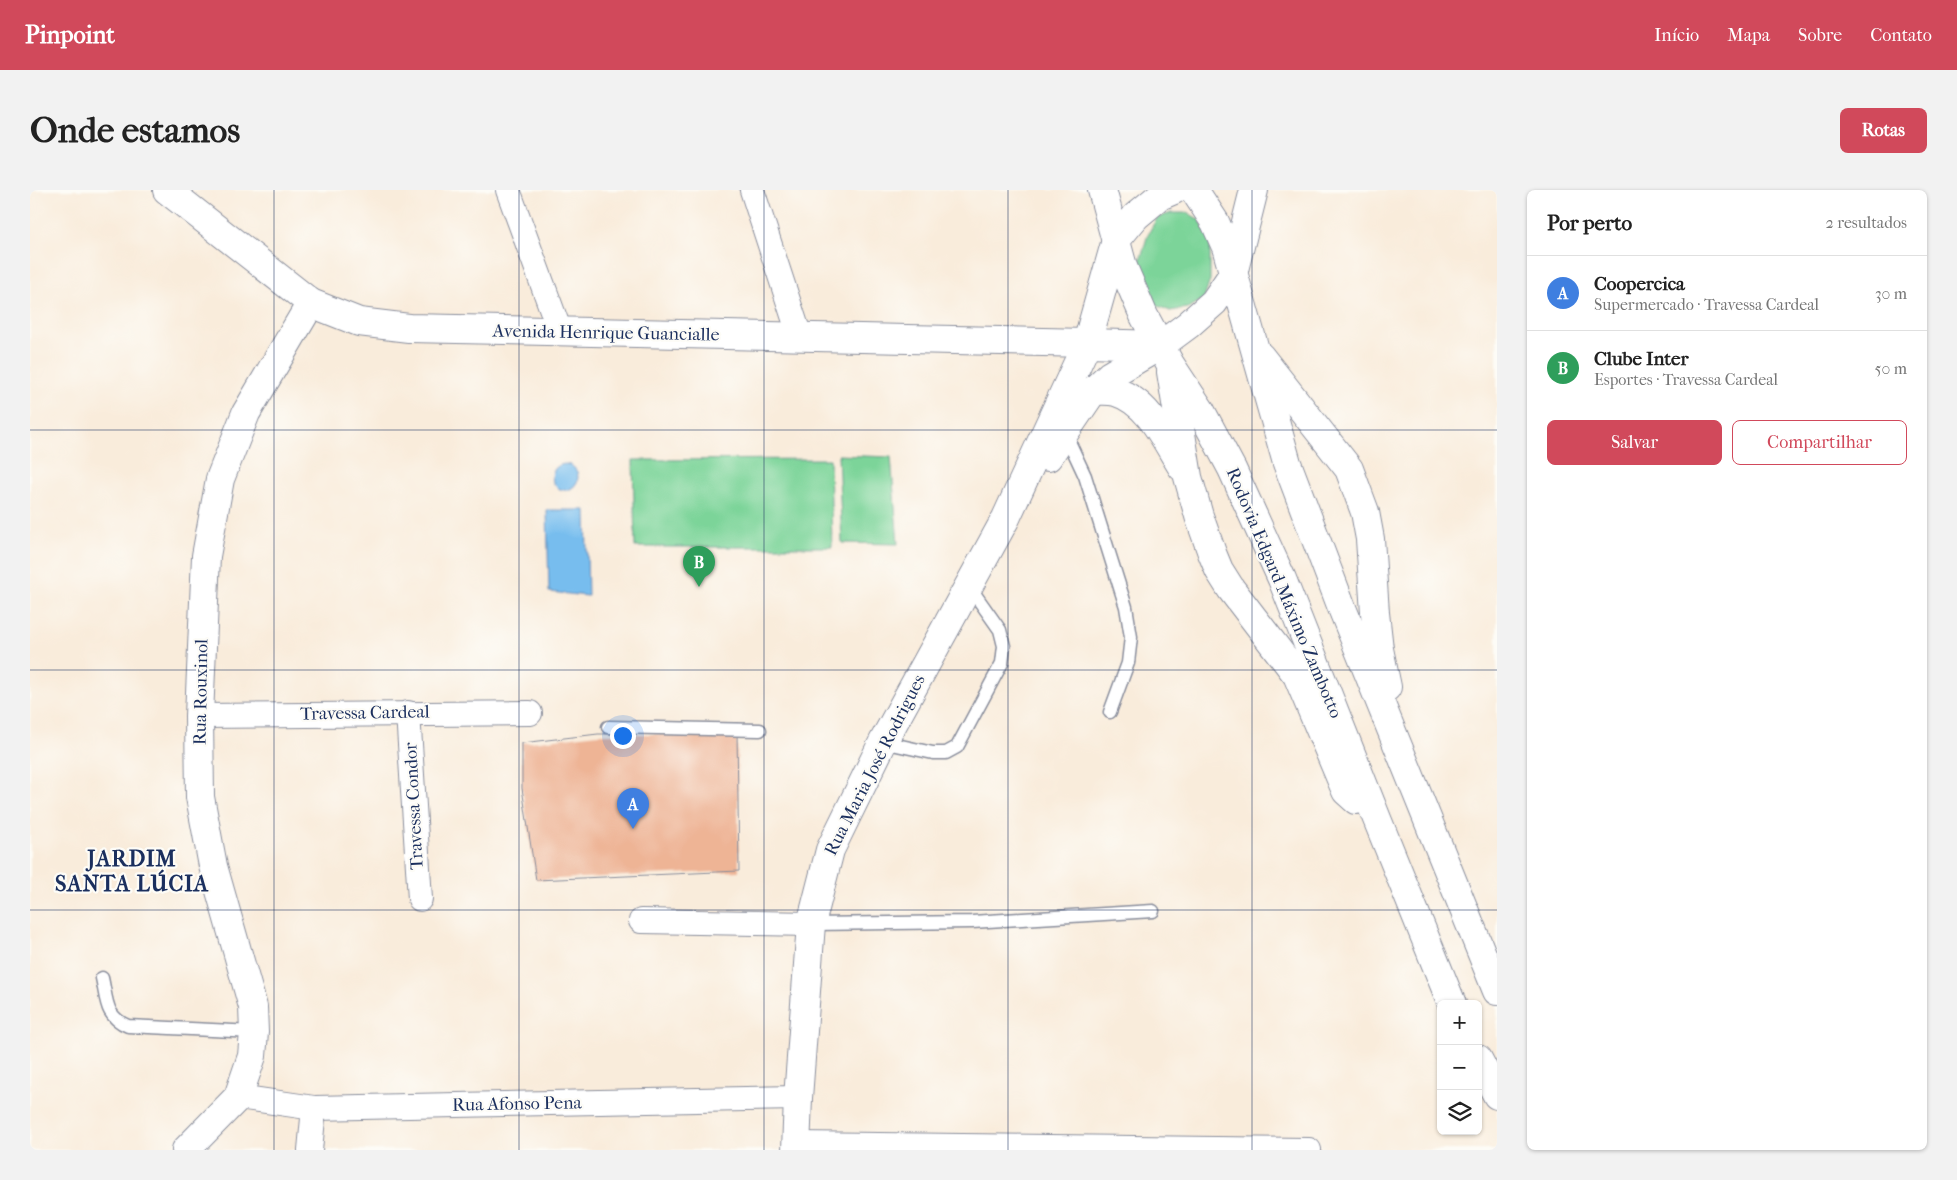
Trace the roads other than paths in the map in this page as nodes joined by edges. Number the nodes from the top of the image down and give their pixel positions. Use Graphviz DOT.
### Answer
graph roads {
  1 [pos="167,190"];
  2 [pos="508,190"];
  3 [pos="752,190"];
  4 [pos="1102,190"];
  5 [pos="1174,190"];
  6 [pos="1194,190"];
  7 [pos="1254,190"];
  8 [pos="1116,240"];
  9 [pos="1233,274"];
  10 [pos="311,303"];
  11 [pos="560,332"];
  12 [pos="800,336"];
  13 [pos="1087,343"];
  14 [pos="1253,346"];
  15 [pos="1165,354"];
  16 [pos="1093,391"];
  17 [pos="1065,434"];
  18 [pos="1188,477"];
  19 [pos="1006,518"];
  20 [pos="969,586"];
  21 [pos="1110,712"];
  22 [pos="408,713"];
  23 [pos="530,713"];
  24 [pos="199,716"];
  25 [pos="608,727"];
  26 [pos="760,730"];
  27 [pos="884,742"];
  28 [pos="1401,755"];
  29 [pos="1377,819"];
  30 [pos="420,899"];
  31 [pos="1153,911"];
  32 [pos="641,921"];
  33 [pos="811,924"];
  34 [pos="102,978"];
  35 [pos="1497,991"];
  36 [pos="1450,1000"];
  37 [pos="254,1032"];
  38 [pos="1482,1067"];
  39 [pos="1497,1095"];
  40 [pos="238,1097"];
  41 [pos="798,1098"];
  42 [pos="314,1108"];
  43 [pos="796,1147"];
  44 [pos="186,1150"];
  45 [pos="310,1150"];
  46 [pos="1309,1150"];
  1 -- 10 [label="main road, Avenida Henrique Guancialle"];
  2 -- 11 [label="street"];
  3 -- 12 [label="street"];
  4 -- 8 [label="main road, Rodovia Edgard Máximo Zambotto"];
  5 -- 8 [label="main road"];
  6 -- 9 [label="main road"];
  7 -- 9 [label="main road"];
  8 -- 13 [label="main road"];
  8 -- 15 [label="main road, Rodovia Edgard Máximo Zambotto"];
  9 -- 14 [label="main road"];
  9 -- 15 [label="main road"];
  10 -- 11 [label="main road, Avenida Henrique Guancialle"];
  10 -- 24 [label="main road, Rua Rouxinol"];
  11 -- 12 [label="main road, Avenida Henrique Guancialle"];
  12 -- 13 [label="main road, Avenida Henrique Guancialle"];
  13 -- 15 [label="main road, Avenida Henrique Guancialle"];
  13 -- 19 [label="main road"];
  14 -- 28 [label="main road"];
  14 -- 28 [label="main road"];
  15 -- 16 [label="main road"];
  15 -- 18 [label="main road"];
  15 -- 29 [label="main road, Rodovia Edgard Máximo Zambotto"];
  16 -- 17 [label="main road"];
  16 -- 18 [label="main road"];
  17 -- 19 [label="main road"];
  17 -- 21 [label="lane"];
  18 -- 29 [label="main road"];
  19 -- 20 [label="main road, Rua Maria José Rodrigues"];
  20 -- 27 [label="main road, Rua Maria José Rodrigues"];
  20 -- 27 [label="lane"];
  22 -- 23 [label="street, Travessa Cardeal"];
  22 -- 24 [label="street, Travessa Cardeal"];
  22 -- 30 [label="street, Travessa Condor"];
  24 -- 37 [label="main road, Rua Rouxinol"];
  25 -- 26 [label="lane"];
  27 -- 33 [label="main road, Rua Maria José Rodrigues"];
  28 -- 35 [label="main road"];
  29 -- 36 [label="main road, Rodovia Edgard Máximo Zambotto"];
  31 -- 33 [label="lane"];
  32 -- 33 [label="street"];
  33 -- 41 [label="main road, Rua Maria José Rodrigues"];
  34 -- 37 [label="lane"];
  37 -- 40 [label="main road, Rua Rouxinol"];
  38 -- 39 [label="main road"];
  40 -- 42 [label="street, Rua Afonso Pena"];
  40 -- 44 [label="main road"];
  41 -- 42 [label="street, Rua Afonso Pena"];
  41 -- 43 [label="main road, Rua Maria José Rodrigues"];
  42 -- 45 [label="street"];
  43 -- 46 [label="street"];
}
